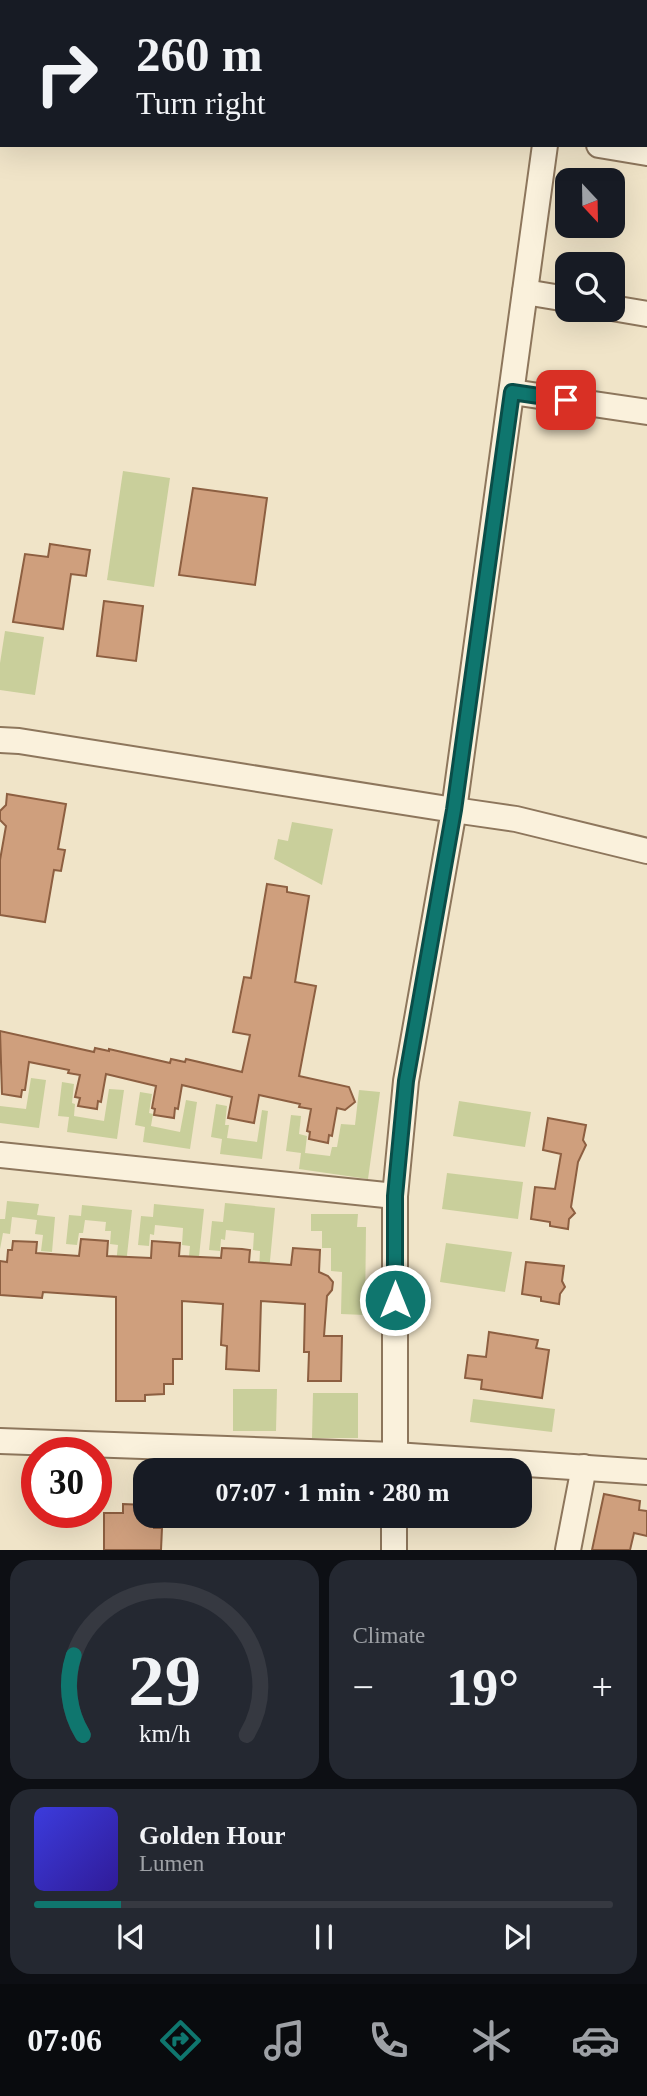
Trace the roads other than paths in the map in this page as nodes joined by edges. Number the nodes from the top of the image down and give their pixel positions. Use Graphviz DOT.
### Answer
graph roads {
  1 [pos="545,147"];
  2 [pos="611,147"];
  3 [pos="647,153"];
  4 [pos="525,292"];
  5 [pos="555,297"];
  6 [pos="625,310"];
  7 [pos="647,314"];
  8 [pos="512,392"];
  9 [pos="647,412"];
  10 [pos="0,740"];
  11 [pos="454,810"];
  12 [pos="647,851"];
  13 [pos="0,1155"];
  14 [pos="395,1196"];
  15 [pos="0,1441"];
  16 [pos="320,1458"];
  17 [pos="395,1458"];
  18 [pos="532,1466"];
  19 [pos="584,1467"];
  20 [pos="647,1472"];
  21 [pos="394,1528"];
  22 [pos="394,1550"];
  23 [pos="568,1550"];
  1 -- 4 [label="street"];
  2 -- 3 [label="street"];
  4 -- 5 [label="street"];
  4 -- 8 [label="street"];
  6 -- 7 [label="street"];
  8 -- 9 [label="street"];
  8 -- 11 [label="street"];
  10 -- 11 [label="street"];
  11 -- 12 [label="street"];
  11 -- 14 [label="street"];
  13 -- 14 [label="street"];
  14 -- 17 [label="street"];
  15 -- 16 [label="street"];
  18 -- 19 [label="street"];
  19 -- 20 [label="street"];
  19 -- 23 [label="street"];
  21 -- 22 [label="street"];
}
